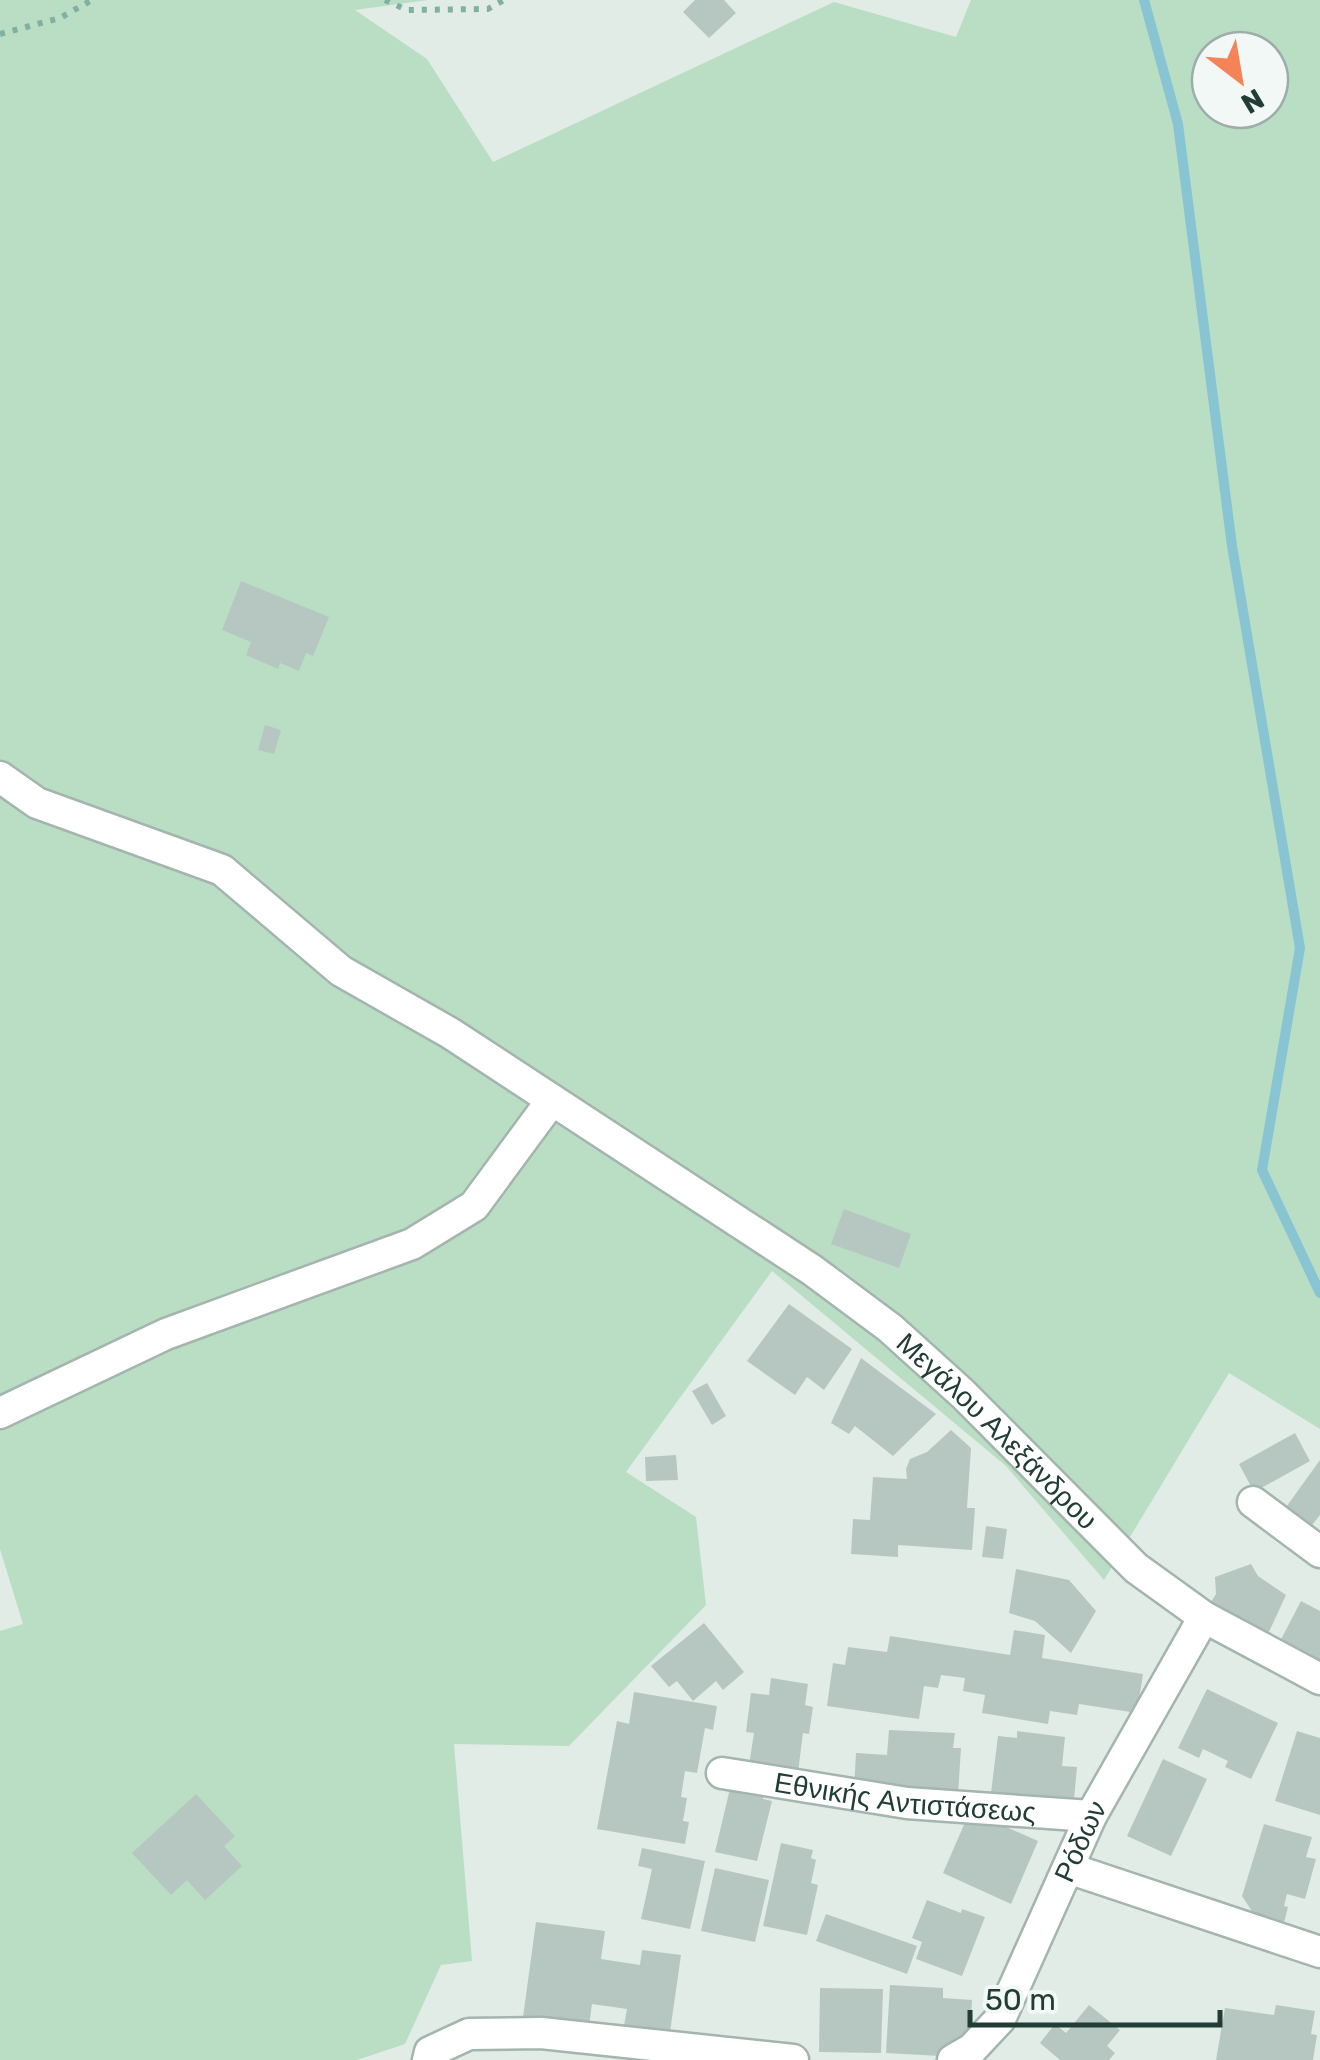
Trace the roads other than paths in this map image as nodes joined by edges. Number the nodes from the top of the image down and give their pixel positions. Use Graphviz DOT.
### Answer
graph roads {
  1 [pos="0,777"];
  2 [pos="552,1100"];
  3 [pos="0,1412"];
  4 [pos="1253,1502"];
  5 [pos="1320,1552"];
  6 [pos="1204,1617"];
  7 [pos="1320,1679"];
  8 [pos="722,1773"];
  9 [pos="1091,1816"];
  10 [pos="1068,1868"];
  11 [pos="1320,1952"];
  12 [pos="428,2060"];
  13 [pos="793,2060"];
  14 [pos="953,2060"];
  1 -- 2 [label="street, Μεγάλου Αλεξάνδρου"];
  2 -- 3 [label="street"];
  2 -- 6 [label="street, Μεγάλου Αλεξάνδρου"];
  4 -- 5 [label="street"];
  6 -- 7 [label="street, Μεγάλου Αλεξάνδρου"];
  6 -- 9 [label="street, Ρόδων"];
  8 -- 9 [label="street, Εθνικής Αντιστάσεως"];
  9 -- 10 [label="street, Ρόδων"];
  10 -- 11 [label="street"];
  10 -- 14 [label="street, Ρόδων"];
  12 -- 13 [label="street"];
}
